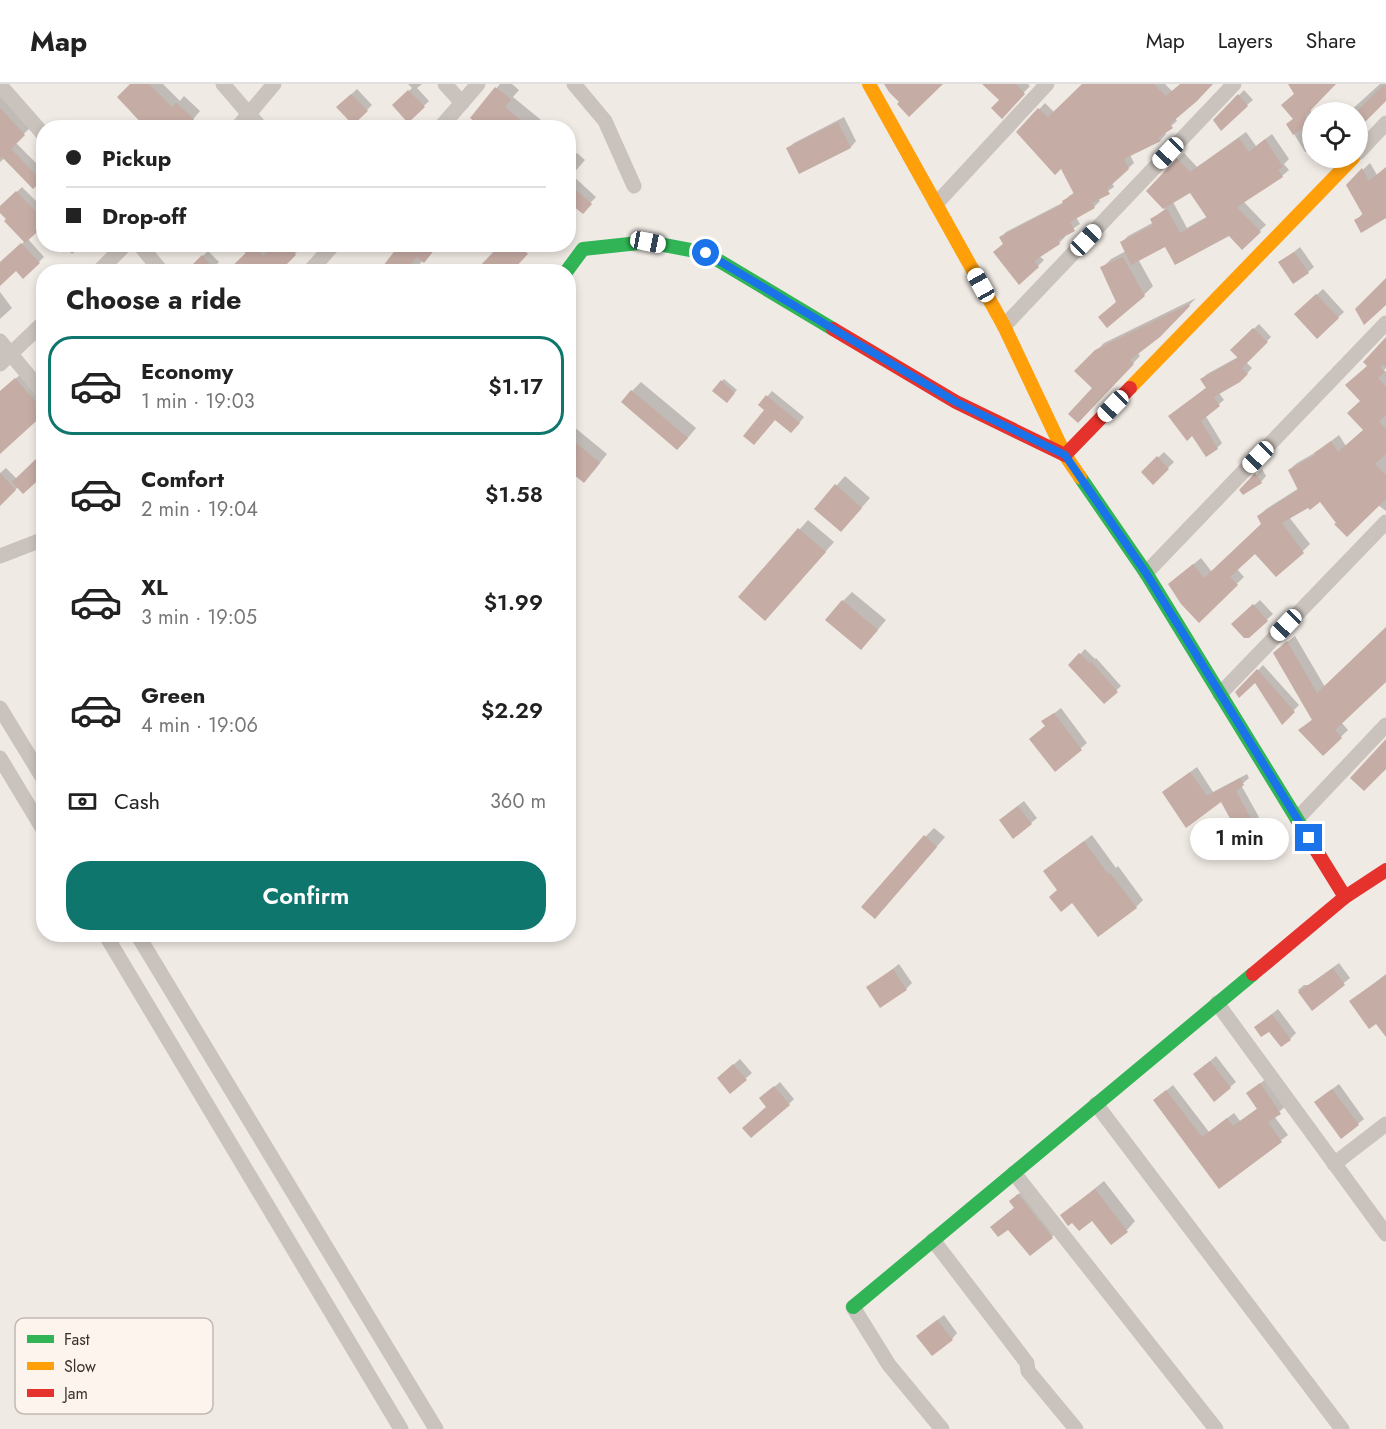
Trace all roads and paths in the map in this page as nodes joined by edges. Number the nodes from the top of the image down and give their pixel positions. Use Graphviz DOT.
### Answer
graph roads {
  1 [pos="223,84"];
  2 [pos="274,84"];
  3 [pos="445,84"];
  4 [pos="478,84"];
  5 [pos="574,84"];
  6 [pos="869,84"];
  7 [pos="1047,84"];
  8 [pos="1234,84"];
  9 [pos="0,85"];
  10 [pos="462,103"];
  11 [pos="250,115"];
  12 [pos="245,120"];
  13 [pos="254,120"];
  14 [pos="447,120"];
  15 [pos="1386,123"];
  16 [pos="36,126"];
  17 [pos="1368,142"];
  18 [pos="1343,168"];
  19 [pos="634,186"];
  20 [pos="936,204"];
  21 [pos="118,252"];
  22 [pos="146,252"];
  23 [pos="327,252"];
  24 [pos="106,264"];
  25 [pos="155,264"];
  26 [pos="316,264"];
  27 [pos="572,264"];
  28 [pos="1386,323"];
  29 [pos="1004,326"];
  30 [pos="36,330"];
  31 [pos="0,340"];
  32 [pos="5,359"];
  33 [pos="36,387"];
  34 [pos="1065,455"];
  35 [pos="1386,522"];
  36 [pos="36,542"];
  37 [pos="0,556"];
  38 [pos="1146,573"];
  39 [pos="1220,694"];
  40 [pos="0,708"];
  41 [pos="1386,725"];
  42 [pos="0,758"];
  43 [pos="36,767"];
  44 [pos="36,818"];
  45 [pos="1297,819"];
  46 [pos="1386,870"];
  47 [pos="1345,897"];
  48 [pos="110,942"];
  49 [pos="142,942"];
  50 [pos="1218,1003"];
  51 [pos="1096,1104"];
  52 [pos="1386,1124"];
  53 [pos="1334,1164"];
  54 [pos="1014,1173"];
  55 [pos="1386,1234"];
  56 [pos="933,1240"];
  57 [pos="853,1307"];
  58 [pos="401,1429"];
  59 [pos="436,1429"];
  60 [pos="942,1429"];
  61 [pos="1076,1429"];
  62 [pos="1216,1429"];
  63 [pos="1342,1429"];
  1 -- 11 [label="street"];
  2 -- 11 [label="street"];
  3 -- 10 [label="street"];
  4 -- 10 [label="street"];
  5 -- 19 [label="street"];
  6 -- 20 [label="street"];
  7 -- 20 [label="street"];
  8 -- 29 [label="street"];
  9 -- 16 [label="street"];
  10 -- 14 [label="street"];
  11 -- 12 [label="street"];
  11 -- 13 [label="street"];
  15 -- 17 [label="street"];
  18 -- 34 [label="street"];
  20 -- 29 [label="street"];
  21 -- 24 [label="street"];
  22 -- 25 [label="street"];
  23 -- 26 [label="street"];
  27 -- 34 [label="street"];
  28 -- 38 [label="street"];
  29 -- 34 [label="street"];
  30 -- 32 [label="street"];
  31 -- 32 [label="street"];
  32 -- 33 [label="street"];
  34 -- 38 [label="street"];
  35 -- 39 [label="street"];
  36 -- 37 [label="street"];
  38 -- 39 [label="street"];
  39 -- 45 [label="street"];
  40 -- 43 [label="street"];
  41 -- 45 [label="street"];
  42 -- 44 [label="street"];
  45 -- 47 [label="street"];
  46 -- 47 [label="street"];
  47 -- 50 [label="street"];
  48 -- 58 [label="street"];
  49 -- 59 [label="street"];
  50 -- 51 [label="street"];
  50 -- 53 [label="street"];
  51 -- 54 [label="street"];
  51 -- 63 [label="street"];
  52 -- 53 [label="street"];
  53 -- 55 [label="street"];
  54 -- 56 [label="street"];
  54 -- 62 [label="street"];
  56 -- 57 [label="street"];
  56 -- 61 [label="street"];
  57 -- 60 [label="street"];
}
